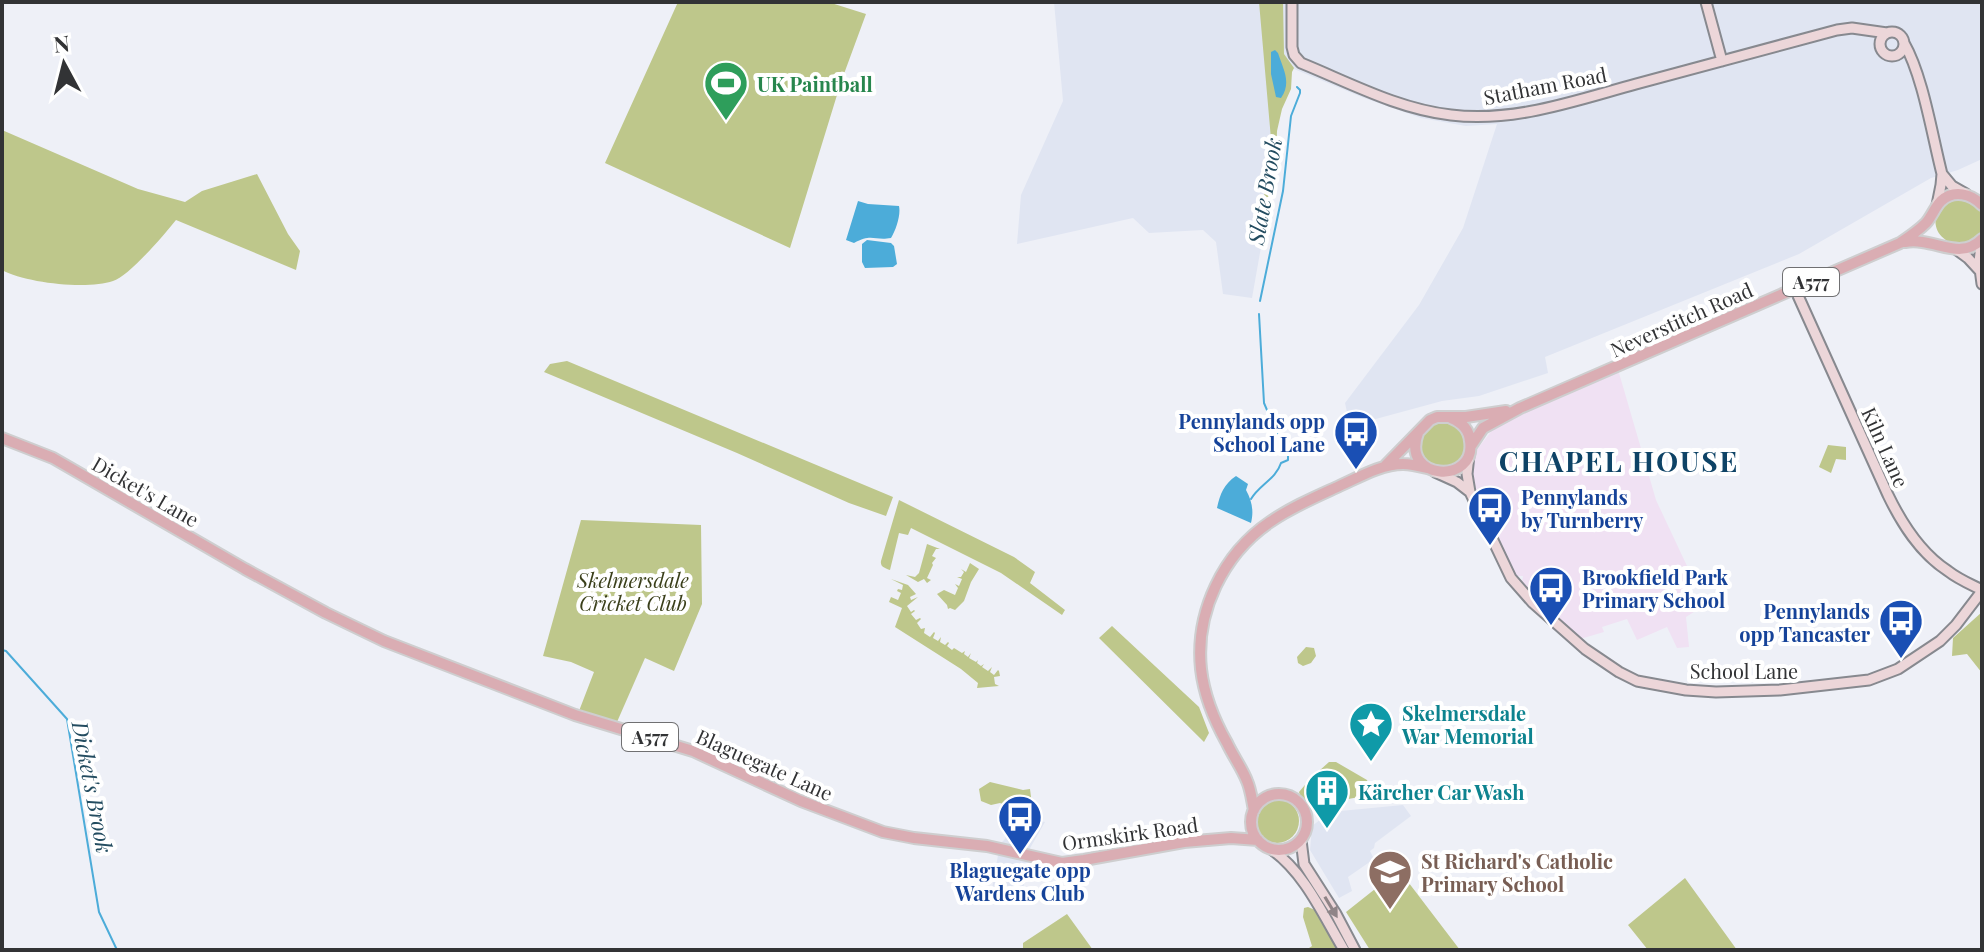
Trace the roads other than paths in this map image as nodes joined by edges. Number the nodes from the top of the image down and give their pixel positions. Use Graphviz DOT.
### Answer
graph roads {
  1 [pos="1292,2"];
  2 [pos="1706,2"];
  3 [pos="1862,30"];
  4 [pos="1887,33"];
  5 [pos="1904,43"];
  6 [pos="1880,44"];
  7 [pos="1893,56"];
  8 [pos="1722,61"];
  9 [pos="1917,76"];
  10 [pos="1942,174"];
  11 [pos="1974,196"];
  12 [pos="1982,205"];
  13 [pos="1934,211"];
  14 [pos="1982,239"];
  15 [pos="1900,243"];
  16 [pos="1952,248"];
  17 [pos="1980,271"];
  18 [pos="1982,284"];
  19 [pos="1795,289"];
  20 [pos="1520,408"];
  21 [pos="1449,417"];
  22 [pos="1419,430"];
  23 [pos="2,438"];
  24 [pos="1471,449"];
  25 [pos="1382,468"];
  26 [pos="1430,469"];
  27 [pos="1470,492"];
  28 [pos="268,582"];
  29 [pos="1982,590"];
  30 [pos="1248,782"];
  31 [pos="1269,797"];
  32 [pos="1254,810"];
  33 [pos="1252,824"];
  34 [pos="1231,838"];
  35 [pos="1258,840"];
  36 [pos="1301,840"];
  37 [pos="1271,849"];
  38 [pos="1035,858"];
  39 [pos="1315,881"];
  40 [pos="1312,896"];
  41 [pos="1344,950"];
  42 [pos="1355,950"];
  1 -- 8 [label="street, Statham Road"];
  2 -- 8 [label="street"];
  3 -- 4 [label="street, Statham Road"];
  3 -- 6 [label="street"];
  3 -- 8 [label="street, Statham Road"];
  4 -- 5 [label="street"];
  4 -- 6 [label="street"];
  5 -- 7 [label="street"];
  5 -- 9 [label="street"];
  6 -- 7 [label="street"];
  7 -- 9 [label="street"];
  9 -- 10 [label="street"];
  10 -- 11 [label="street"];
  10 -- 13 [label="street"];
  11 -- 12 [label="main road"];
  11 -- 13 [label="main road, A577"];
  13 -- 15 [label="main road, Neverstitch Road / A577"];
  13 -- 16 [label="main road"];
  14 -- 16 [label="main road"];
  14 -- 17 [label="street"];
  15 -- 16 [label="main road, Neverstitch Road / A577"];
  15 -- 19 [label="main road, Neverstitch Road / A577"];
  16 -- 17 [label="street"];
  17 -- 18 [label="street"];
  19 -- 20 [label="main road, Neverstitch Road / A577"];
  19 -- 29 [label="street, Kiln Lane"];
  20 -- 21 [label="main road, Neverstitch Road / A577"];
  20 -- 24 [label="main road, Neverstitch Road / A577"];
  21 -- 22 [label="main road, A577"];
  21 -- 24 [label="main road"];
  22 -- 25 [label="main road, A577"];
  22 -- 26 [label="main road"];
  23 -- 28 [label="main road, Dicket's Lane / A577"];
  24 -- 26 [label="main road, A577"];
  24 -- 27 [label="street, School Lane"];
  25 -- 26 [label="main road, A577"];
  25 -- 30 [label="main road, A577"];
  26 -- 27 [label="street"];
  27 -- 29 [label="street, School Lane"];
  28 -- 38 [label="main road, Blaguegate Lane / A577"];
  30 -- 31 [label="main road, A577"];
  30 -- 32 [label="main road, A577"];
  31 -- 32 [label="main road"];
  31 -- 36 [label="main road, A577"];
  32 -- 33 [label="main road, A577"];
  33 -- 34 [label="main road, Ormskirk Road / A577"];
  33 -- 35 [label="main road, A577"];
  34 -- 35 [label="main road, Ormskirk Road / A577"];
  34 -- 38 [label="main road, Ormskirk Road / A577"];
  35 -- 37 [label="main road"];
  36 -- 37 [label="main road"];
  36 -- 39 [label="street"];
  37 -- 40 [label="street"];
  39 -- 40 [label="street"];
  39 -- 42 [label="street, one-way"];
  40 -- 41 [label="street"];
}
